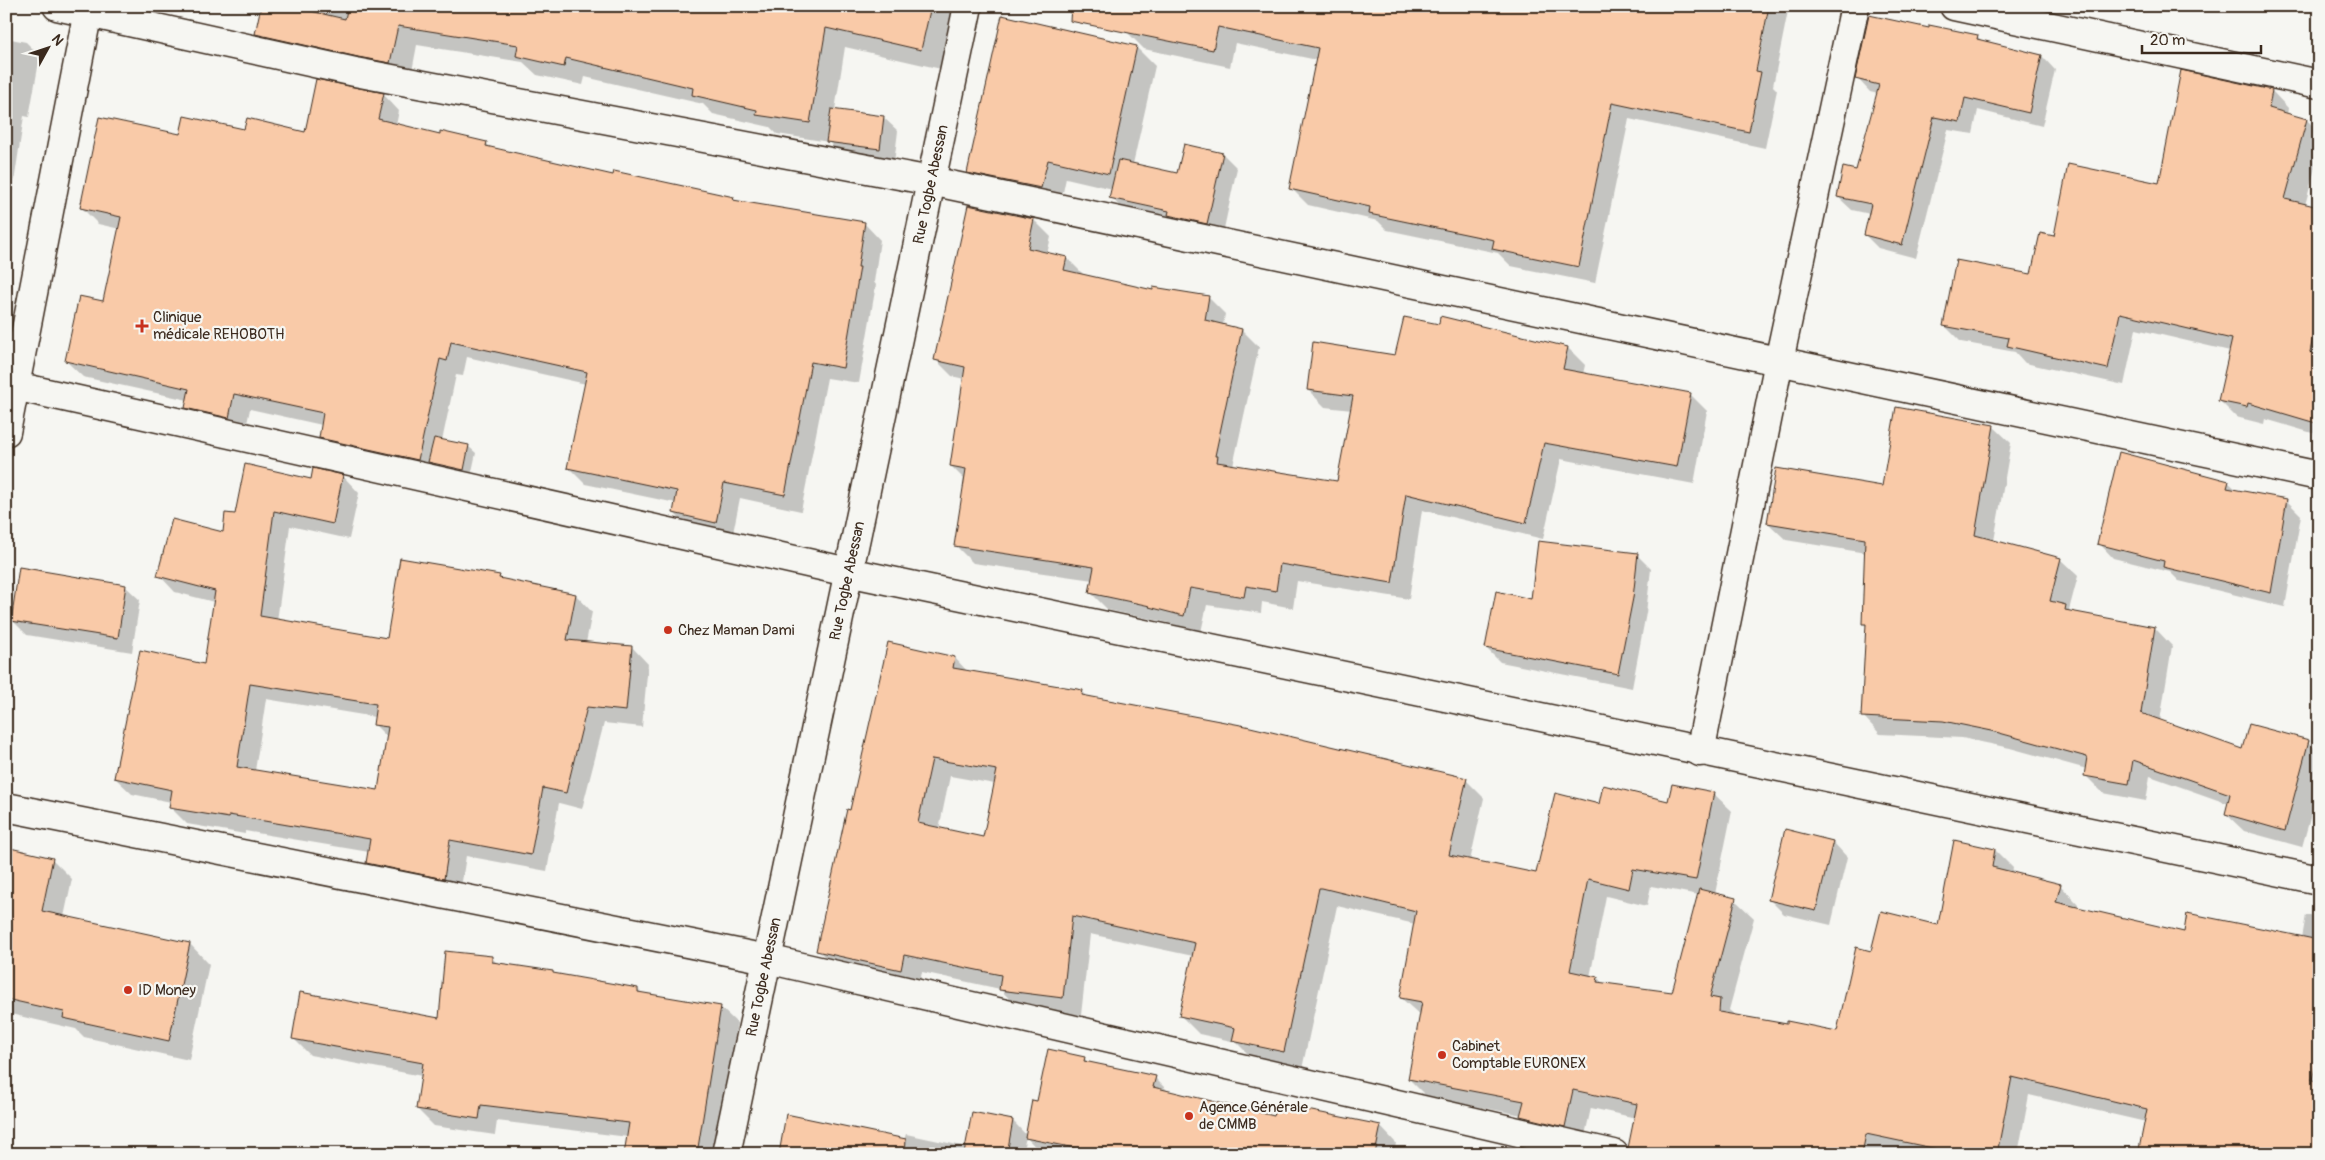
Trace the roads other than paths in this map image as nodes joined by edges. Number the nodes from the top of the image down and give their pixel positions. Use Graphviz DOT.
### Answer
graph roads {
  1 [pos="58,6"];
  2 [pos="968,6"];
  3 [pos="1855,6"];
  4 [pos="1954,6"];
  5 [pos="89,10"];
  6 [pos="2319,84"];
  7 [pos="931,181"];
  8 [pos="1779,361"];
  9 [pos="10,384"];
  10 [pos="6,432"];
  11 [pos="2319,476"];
  12 [pos="848,572"];
  13 [pos="1700,752"];
  14 [pos="6,807"];
  15 [pos="2319,880"];
  16 [pos="767,958"];
  17 [pos="726,1154"];
  18 [pos="1614,1154"];
  1 -- 5 [label="street"];
  2 -- 7 [label="street, Rue Togbe Abessan"];
  3 -- 8 [label="street"];
  4 -- 6 [label="street"];
  5 -- 7 [label="street"];
  5 -- 9 [label="street"];
  7 -- 8 [label="street"];
  7 -- 12 [label="street, Rue Togbe Abessan"];
  8 -- 11 [label="street"];
  8 -- 13 [label="street"];
  9 -- 10 [label="street"];
  9 -- 12 [label="street"];
  12 -- 13 [label="street"];
  12 -- 16 [label="street, Rue Togbe Abessan"];
  13 -- 15 [label="street"];
  14 -- 16 [label="street"];
  16 -- 17 [label="street, Rue Togbe Abessan"];
  16 -- 18 [label="street"];
}
